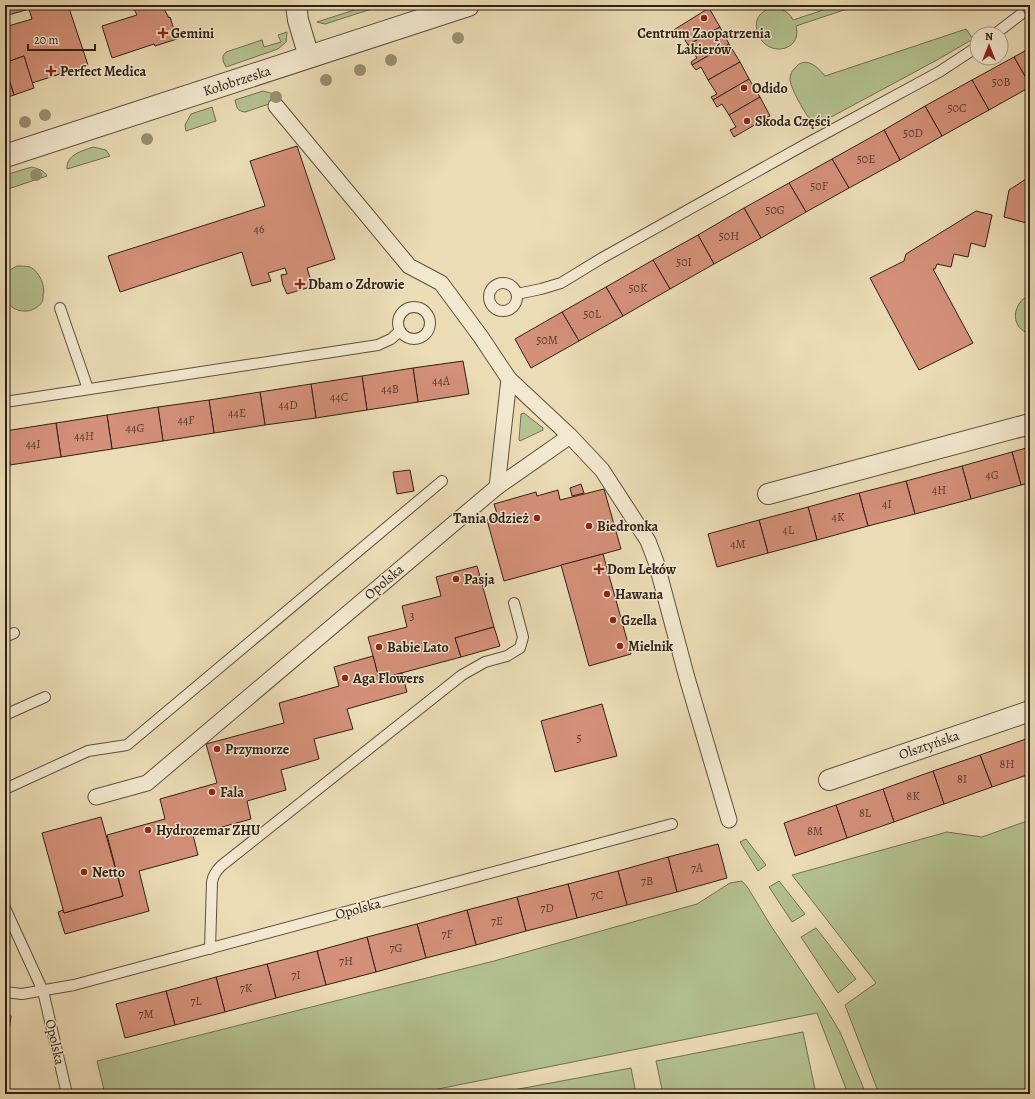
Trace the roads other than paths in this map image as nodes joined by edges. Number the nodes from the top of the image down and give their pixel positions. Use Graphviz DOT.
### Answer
graph roads {
  1 [pos="296,5"];
  2 [pos="468,5"];
  3 [pos="1020,15"];
  4 [pos="1006,26"];
  5 [pos="969,52"];
  6 [pos="309,57"];
  7 [pos="276,106"];
  8 [pos="5,156"];
  9 [pos="517,294"];
  10 [pos="60,308"];
  11 [pos="400,331"];
  12 [pos="509,379"];
  13 [pos="88,389"];
  14 [pos="5,402"];
  15 [pos="1030,424"];
  16 [pos="570,436"];
  17 [pos="442,481"];
  18 [pos="497,487"];
  19 [pos="768,494"];
  20 [pos="514,603"];
  21 [pos="45,697"];
  22 [pos="1030,711"];
  23 [pos="5,715"];
  24 [pos="829,780"];
  25 [pos="5,789"];
  26 [pos="96,797"];
  27 [pos="729,820"];
  28 [pos="672,824"];
  29 [pos="5,908"];
  30 [pos="210,949"];
  31 [pos="43,991"];
  32 [pos="5,992"];
  33 [pos="67,1094"];
  1 -- 6 [label="street"];
  2 -- 6 [label="street, Kołobrzeska"];
  3 -- 4 [label="lane"];
  5 -- 9 [label="lane"];
  6 -- 8 [label="street, Kołobrzeska"];
  7 -- 12 [label="street"];
  10 -- 13 [label="lane"];
  11 -- 13 [label="lane"];
  12 -- 16 [label="street"];
  12 -- 18 [label="street"];
  13 -- 14 [label="lane"];
  15 -- 19 [label="street"];
  16 -- 18 [label="street, Opolska"];
  16 -- 27 [label="street"];
  17 -- 25 [label="lane"];
  18 -- 26 [label="street, Opolska"];
  20 -- 30 [label="lane"];
  21 -- 23 [label="lane"];
  22 -- 24 [label="street, Olsztyńska"];
  28 -- 30 [label="lane, Opolska"];
  29 -- 31 [label="lane, Opolska"];
  30 -- 31 [label="lane, Opolska"];
  31 -- 32 [label="lane, Opolska"];
  31 -- 33 [label="lane, Opolska"];
}
